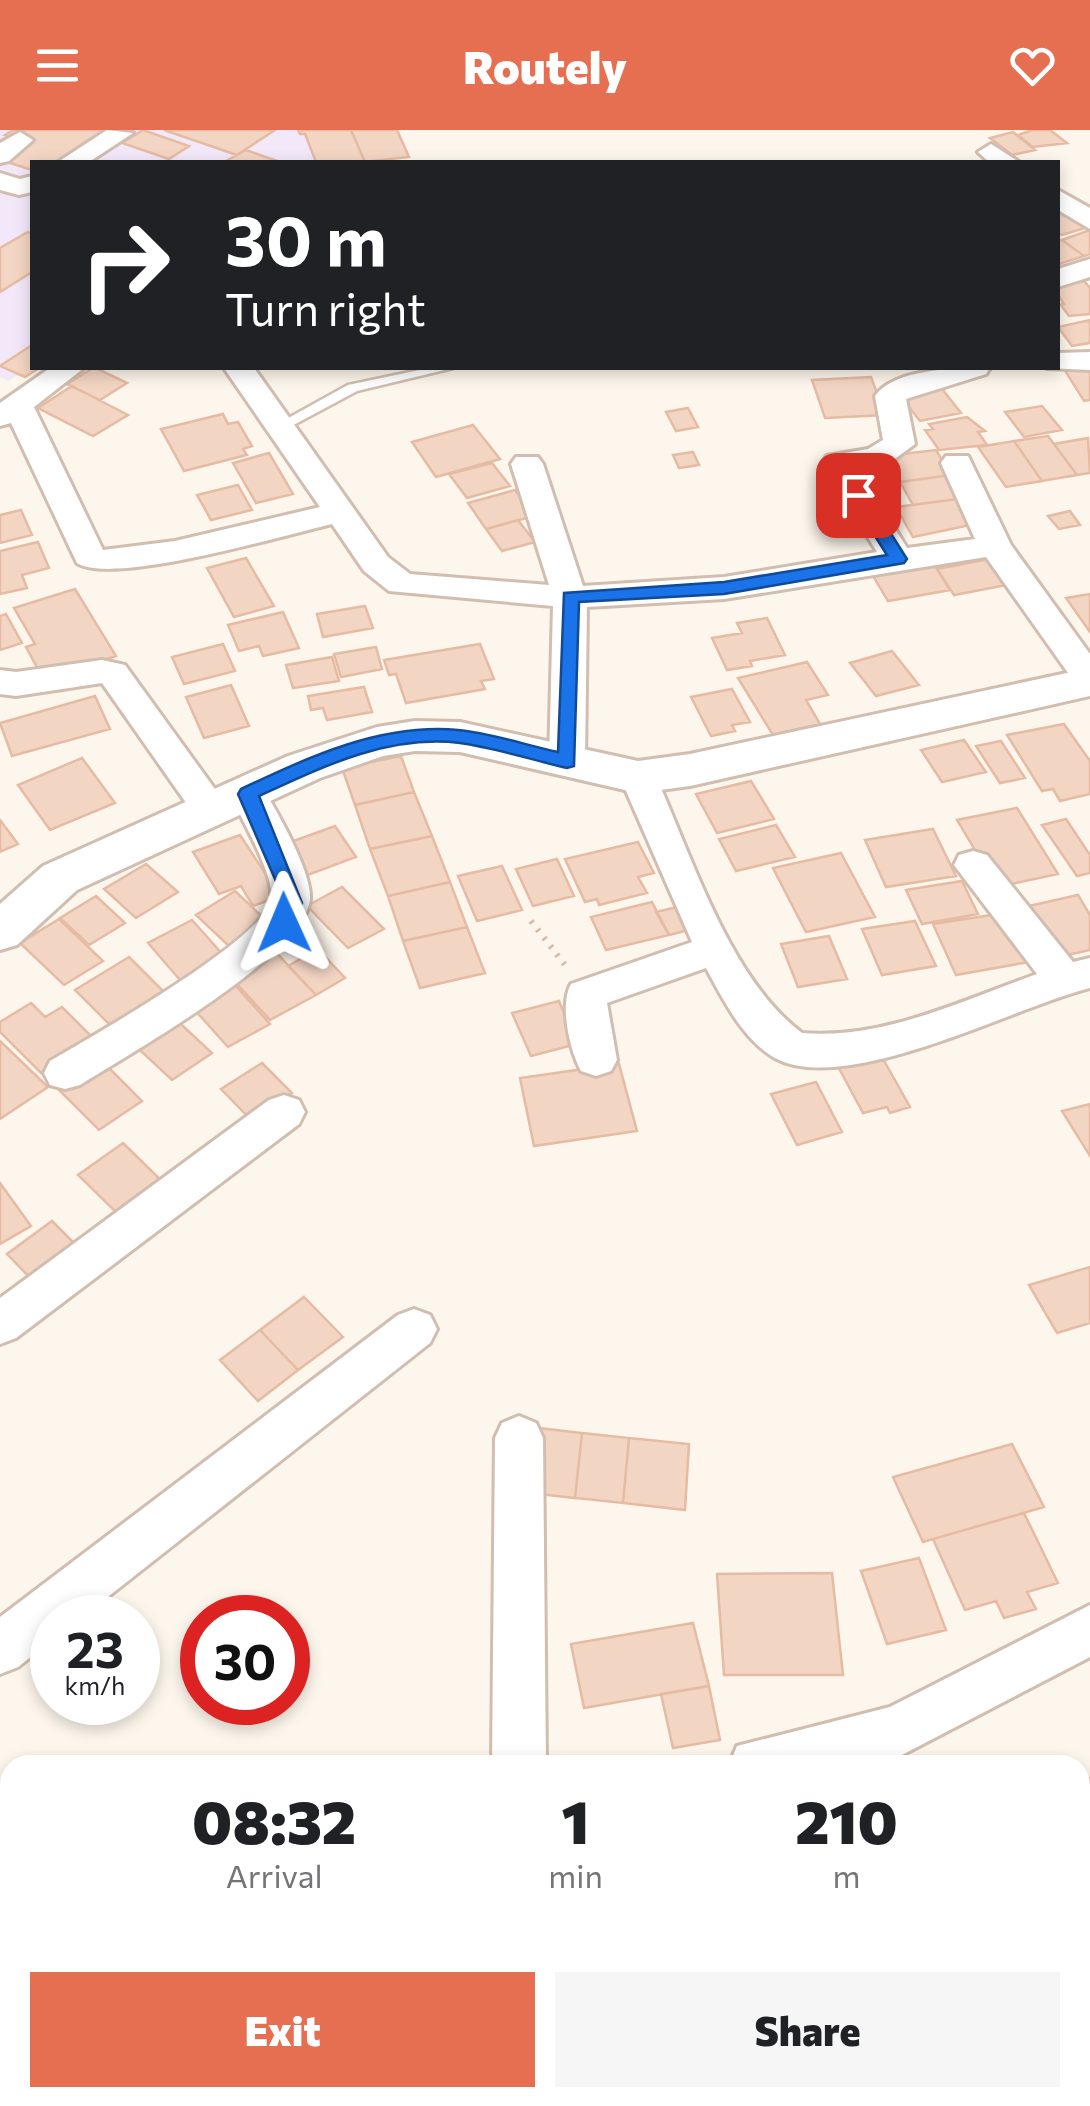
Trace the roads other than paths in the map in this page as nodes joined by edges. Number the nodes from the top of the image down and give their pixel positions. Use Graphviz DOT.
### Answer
graph roads {
  1 [pos="120,133"];
  2 [pos="74,160"];
  3 [pos="0,180"];
  4 [pos="30,184"];
  5 [pos="1060,199"];
  6 [pos="1090,221"];
  7 [pos="1090,266"];
  8 [pos="1060,277"];
  9 [pos="1090,360"];
  10 [pos="1060,362"];
  11 [pos="65,370"];
  12 [pos="240,370"];
  13 [pos="437,370"];
  14 [pos="968,370"];
  15 [pos="9,411"];
  16 [pos="281,426"];
  17 [pos="527,464"];
  18 [pos="957,464"];
  19 [pos="343,512"];
  20 [pos="994,546"];
  21 [pos="898,559"];
  22 [pos="570,597"];
  23 [pos="0,682"];
  24 [pos="1080,684"];
  25 [pos="1090,730"];
  26 [pos="567,761"];
  27 [pos="638,777"];
  28 [pos="229,801"];
  29 [pos="972,865"];
  30 [pos="0,932"];
  31 [pos="716,949"];
  32 [pos="1077,976"];
  33 [pos="596,1060"];
  34 [pos="66,1073"];
  35 [pos="284,1112"];
  36 [pos="0,1324"];
  37 [pos="414,1328"];
  38 [pos="519,1438"];
  39 [pos="1090,1630"];
  40 [pos="0,1649"];
  41 [pos="518,1755"];
  42 [pos="808,1755"];
  1 -- 2 [label="street"];
  3 -- 4 [label="street"];
  5 -- 6 [label="street"];
  7 -- 8 [label="street"];
  9 -- 10 [label="street"];
  11 -- 15 [label="street"];
  12 -- 16 [label="street"];
  13 -- 16 [label="lane"];
  14 -- 21 [label="street"];
  15 -- 19 [label="street"];
  16 -- 19 [label="street"];
  17 -- 22 [label="street"];
  18 -- 20 [label="street"];
  19 -- 22 [label="street"];
  20 -- 21 [label="street"];
  20 -- 24 [label="street"];
  21 -- 22 [label="street"];
  22 -- 26 [label="street"];
  23 -- 28 [label="street"];
  24 -- 25 [label="street"];
  24 -- 27 [label="street"];
  26 -- 27 [label="street"];
  26 -- 28 [label="street"];
  27 -- 31 [label="street"];
  28 -- 30 [label="street"];
  28 -- 34 [label="street"];
  29 -- 32 [label="street"];
  31 -- 32 [label="street"];
  31 -- 33 [label="street"];
  35 -- 36 [label="street"];
  37 -- 40 [label="street"];
  38 -- 41 [label="street"];
  39 -- 42 [label="street"];
}
